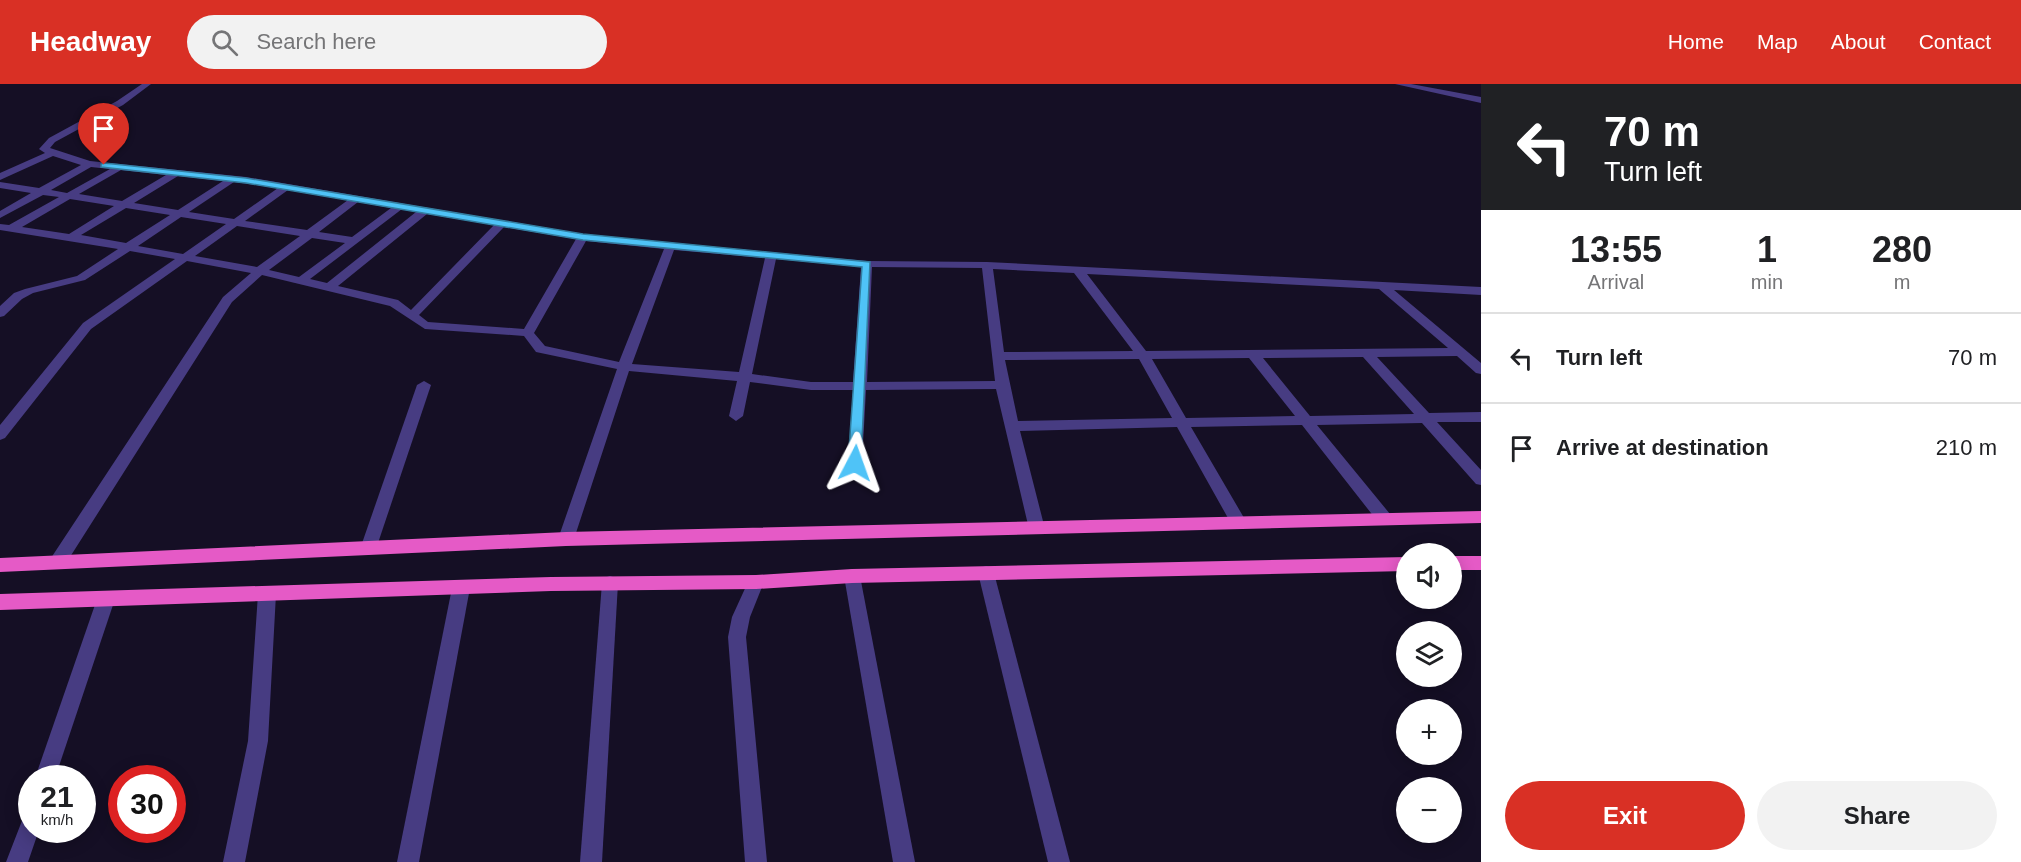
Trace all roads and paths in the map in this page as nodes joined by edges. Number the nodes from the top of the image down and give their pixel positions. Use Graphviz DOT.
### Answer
graph roads {
  1 [pos="147,84"];
  2 [pos="1399,84"];
  3 [pos="1454,84"];
  4 [pos="1480,100"];
  5 [pos="52,153"];
  6 [pos="89,164"];
  7 [pos="120,167"];
  8 [pos="176,173"];
  9 [pos="0,177"];
  10 [pos="232,179"];
  11 [pos="0,185"];
  12 [pos="286,187"];
  13 [pos="42,191"];
  14 [pos="70,196"];
  15 [pos="356,199"];
  16 [pos="122,204"];
  17 [pos="400,206"];
  18 [pos="424,210"];
  19 [pos="180,213"];
  20 [pos="0,215"];
  21 [pos="235,222"];
  22 [pos="501,224"];
  23 [pos="4,230"];
  24 [pos="309,233"];
  25 [pos="71,237"];
  26 [pos="583,237"];
  27 [pos="354,241"];
  28 [pos="670,246"];
  29 [pos="129,247"];
  30 [pos="771,255"];
  31 [pos="185,258"];
  32 [pos="867,264"];
  33 [pos="987,265"];
  34 [pos="1078,270"];
  35 [pos="260,271"];
  36 [pos="300,281"];
  37 [pos="1382,286"];
  38 [pos="329,288"];
  39 [pos="1481,291"];
  40 [pos="0,313"];
  41 [pos="412,316"];
  42 [pos="528,333"];
  43 [pos="1460,352"];
  44 [pos="1367,353"];
  45 [pos="1253,354"];
  46 [pos="1143,355"];
  47 [pos="997,356"];
  48 [pos="624,367"];
  49 [pos="1481,370"];
  50 [pos="744,377"];
  51 [pos="424,385"];
  52 [pos="1002,385"];
  53 [pos="860,387"];
  54 [pos="736,416"];
  55 [pos="1481,417"];
  56 [pos="1426,419"];
  57 [pos="1305,421"];
  58 [pos="1181,423"];
  59 [pos="1014,426"];
  60 [pos="0,435"];
  61 [pos="855,463"];
  62 [pos="1481,480"];
  63 [pos="1481,517"];
  64 [pos="1384,518"];
  65 [pos="1239,523"];
  66 [pos="1037,529"];
  67 [pos="566,539"];
  68 [pos="368,549"];
  69 [pos="57,563"];
  70 [pos="1462,563"];
  71 [pos="1481,563"];
  72 [pos="1396,564"];
  73 [pos="0,566"];
  74 [pos="986,573"];
  75 [pos="852,576"];
  76 [pos="756,582"];
  77 [pos="610,583"];
  78 [pos="461,588"];
  79 [pos="267,594"];
  80 [pos="106,599"];
  81 [pos="0,602"];
  82 [pos="49,765"];
  83 [pos="24,843"];
  84 [pos="17,862"];
  85 [pos="234,862"];
  86 [pos="408,862"];
  87 [pos="591,862"];
  88 [pos="756,862"];
  89 [pos="904,862"];
  90 [pos="1059,862"];
  1 -- 5 [label="street"];
  2 -- 4 [label="street"];
  3 -- 4 [label="street"];
  5 -- 6 [label="street"];
  5 -- 9 [label="street"];
  6 -- 7 [label="street"];
  6 -- 13 [label="street"];
  7 -- 8 [label="street"];
  7 -- 14 [label="street"];
  8 -- 10 [label="street"];
  8 -- 16 [label="street"];
  10 -- 12 [label="street"];
  10 -- 19 [label="street"];
  11 -- 13 [label="street"];
  12 -- 15 [label="street"];
  12 -- 21 [label="street"];
  13 -- 14 [label="street"];
  13 -- 20 [label="street"];
  14 -- 16 [label="street"];
  14 -- 23 [label="street"];
  15 -- 17 [label="street"];
  15 -- 24 [label="street"];
  16 -- 19 [label="street"];
  16 -- 25 [label="street"];
  17 -- 18 [label="street"];
  17 -- 27 [label="street"];
  18 -- 22 [label="street"];
  18 -- 38 [label="street"];
  19 -- 21 [label="street"];
  19 -- 29 [label="street"];
  21 -- 24 [label="street"];
  21 -- 31 [label="street"];
  22 -- 26 [label="street"];
  22 -- 41 [label="street"];
  23 -- 25 [label="street"];
  24 -- 27 [label="street"];
  24 -- 35 [label="street"];
  25 -- 29 [label="street"];
  26 -- 28 [label="street"];
  26 -- 42 [label="street"];
  27 -- 36 [label="street"];
  28 -- 30 [label="street"];
  28 -- 48 [label="street"];
  29 -- 31 [label="street"];
  29 -- 40 [label="street"];
  30 -- 32 [label="street"];
  30 -- 50 [label="street"];
  31 -- 35 [label="street"];
  31 -- 60 [label="street"];
  32 -- 33 [label="street"];
  32 -- 53 [label="street"];
  33 -- 34 [label="street"];
  33 -- 47 [label="street"];
  34 -- 37 [label="street"];
  34 -- 46 [label="street"];
  35 -- 36 [label="street"];
  35 -- 69 [label="street"];
  36 -- 38 [label="street"];
  37 -- 39 [label="street"];
  37 -- 43 [label="street"];
  38 -- 41 [label="street"];
  41 -- 42 [label="street"];
  42 -- 48 [label="street"];
  43 -- 44 [label="street"];
  43 -- 49 [label="street"];
  44 -- 45 [label="street"];
  44 -- 56 [label="street"];
  45 -- 46 [label="street"];
  45 -- 57 [label="street"];
  46 -- 47 [label="street"];
  46 -- 58 [label="street"];
  47 -- 52 [label="street"];
  48 -- 50 [label="street"];
  48 -- 67 [label="street"];
  50 -- 53 [label="street"];
  50 -- 54 [label="street"];
  51 -- 68 [label="street"];
  52 -- 53 [label="street"];
  52 -- 59 [label="street"];
  53 -- 61 [label="street"];
  55 -- 56 [label="street"];
  56 -- 57 [label="street"];
  56 -- 62 [label="street"];
  57 -- 58 [label="street"];
  57 -- 64 [label="street"];
  58 -- 59 [label="street"];
  58 -- 65 [label="street"];
  59 -- 66 [label="street"];
  63 -- 64 [label="highway"];
  64 -- 65 [label="highway"];
  65 -- 66 [label="highway"];
  66 -- 67 [label="highway"];
  67 -- 68 [label="highway"];
  68 -- 69 [label="highway"];
  69 -- 73 [label="highway"];
  70 -- 71 [label="highway"];
  72 -- 74 [label="highway"];
  74 -- 75 [label="highway"];
  74 -- 90 [label="street"];
  75 -- 76 [label="highway"];
  75 -- 89 [label="street"];
  76 -- 77 [label="highway"];
  76 -- 88 [label="street"];
  77 -- 78 [label="highway"];
  77 -- 87 [label="street"];
  78 -- 79 [label="highway"];
  78 -- 86 [label="street"];
  79 -- 80 [label="highway"];
  79 -- 85 [label="street"];
  80 -- 81 [label="highway"];
  80 -- 82 [label="street"];
  83 -- 84 [label="street"];
}
